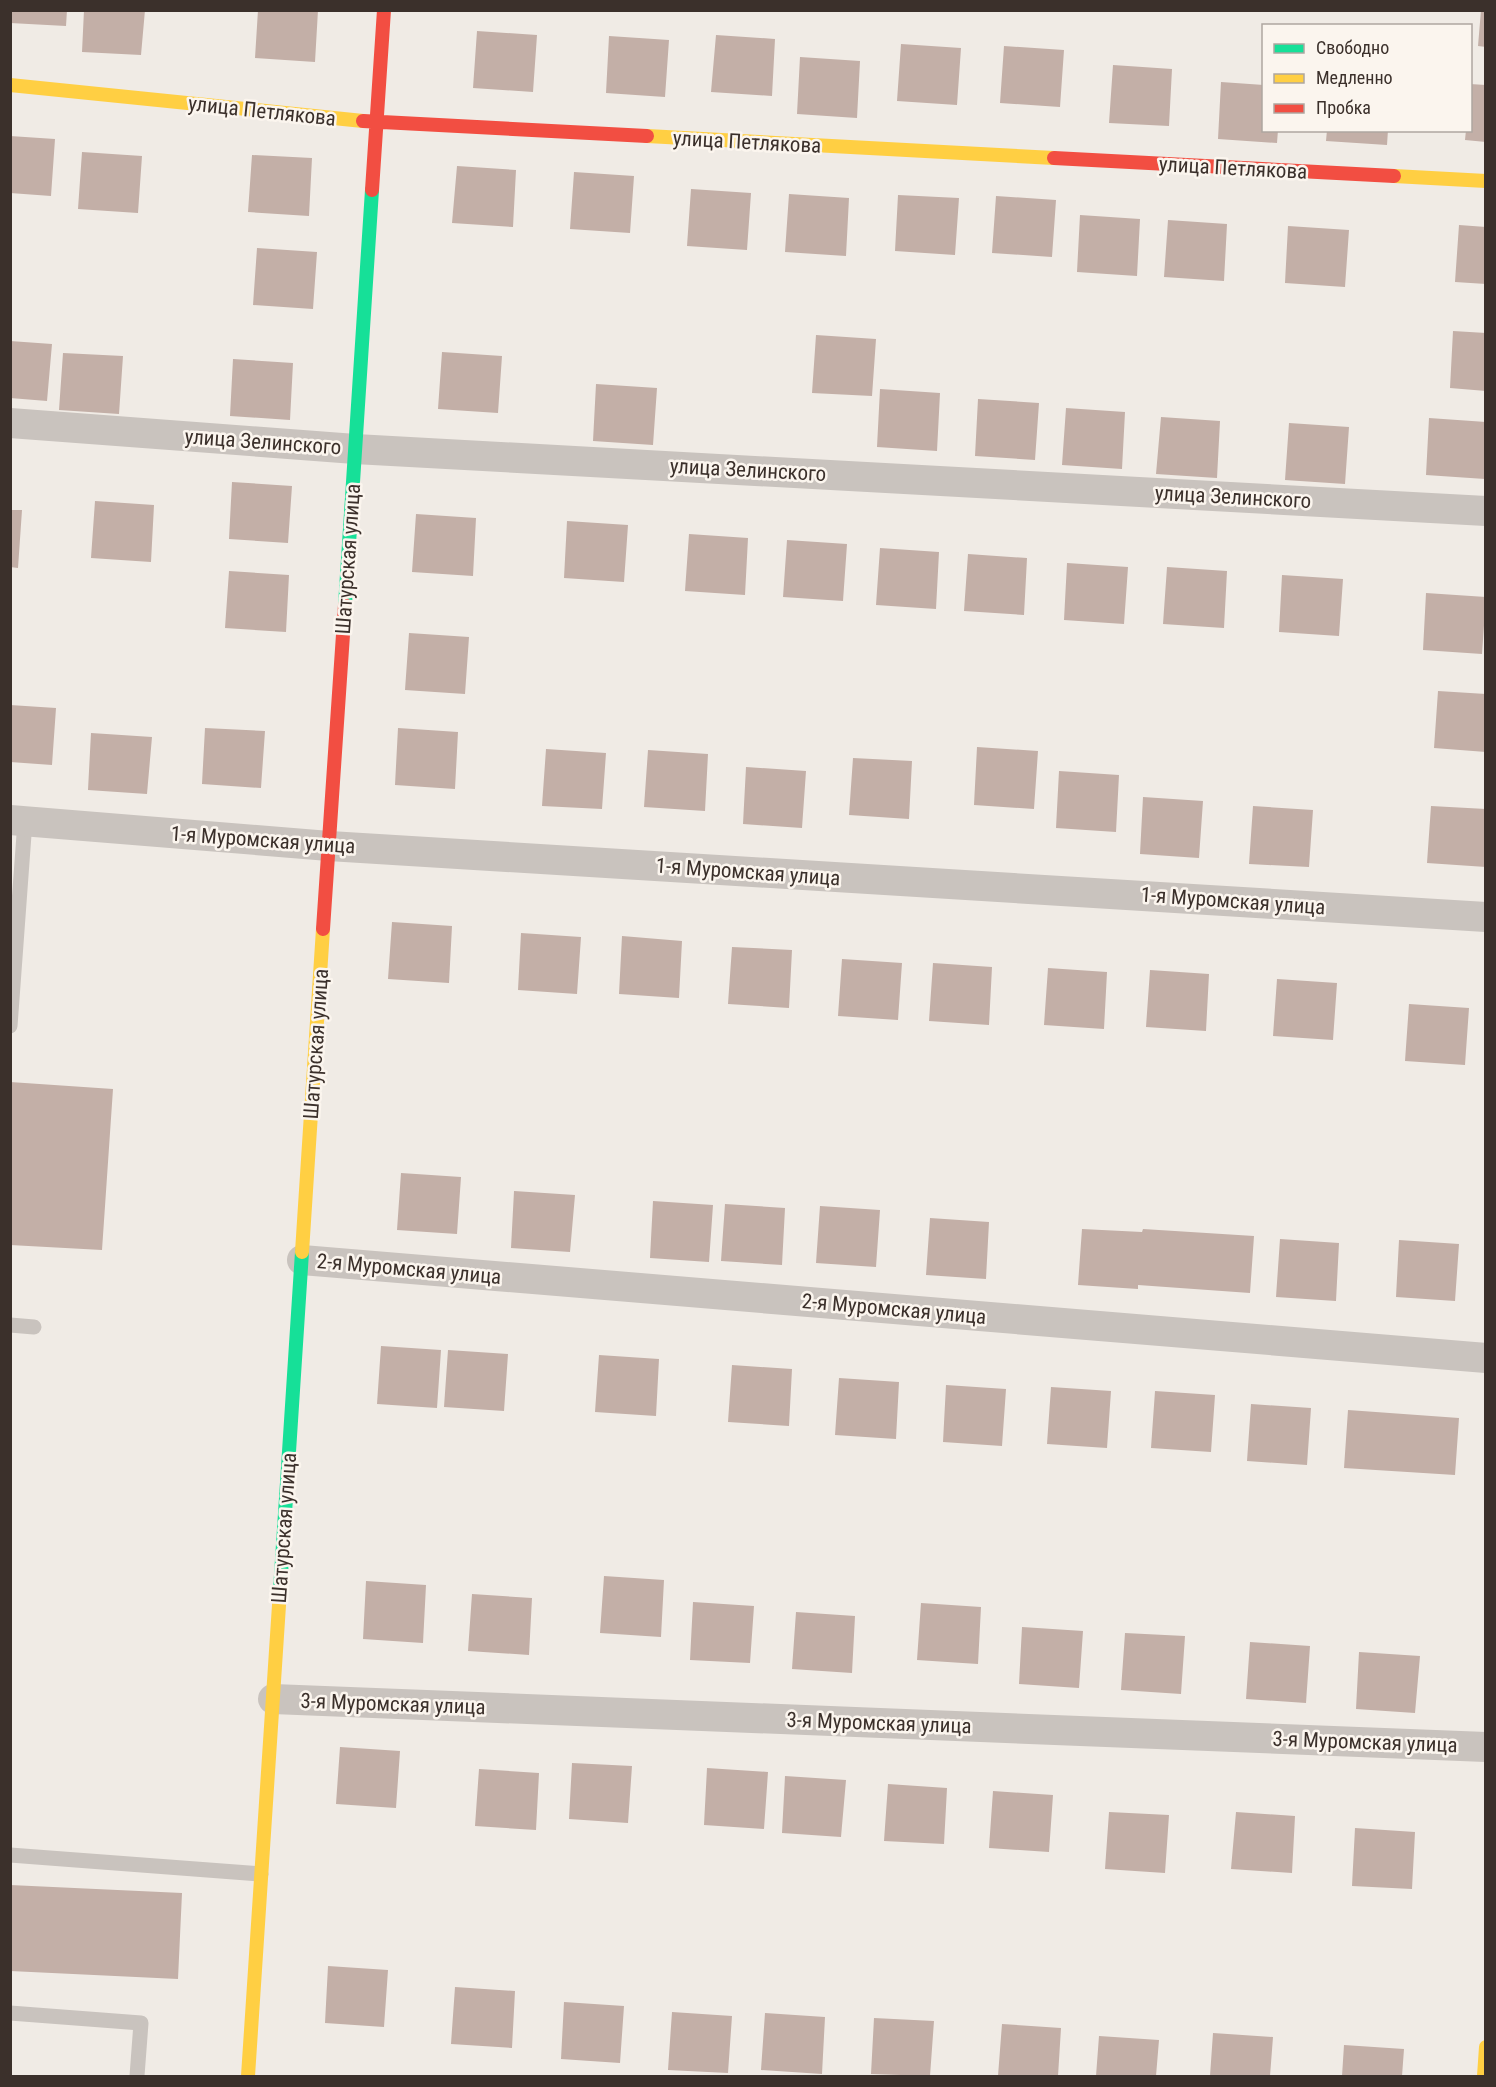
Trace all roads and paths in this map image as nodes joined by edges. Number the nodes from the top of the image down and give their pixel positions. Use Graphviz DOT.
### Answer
graph roads {
  1 [pos="384,10"];
  2 [pos="10,85"];
  3 [pos="377,122"];
  4 [pos="1485,181"];
  5 [pos="10,423"];
  6 [pos="355,449"];
  7 [pos="1485,511"];
  8 [pos="18,820"];
  9 [pos="329,846"];
  10 [pos="1485,917"];
  11 [pos="10,1026"];
  12 [pos="302,1260"];
  13 [pos="10,1324"];
  14 [pos="34,1327"];
  15 [pos="1485,1358"];
  16 [pos="273,1699"];
  17 [pos="1485,1747"];
  18 [pos="10,1855"];
  19 [pos="261,1874"];
  20 [pos="10,2013"];
  21 [pos="1485,2047"];
  22 [pos="137,2076"];
  23 [pos="248,2076"];
  24 [pos="1484,2076"];
  1 -- 3 [label="street, Шатурская улица"];
  2 -- 3 [label="street, улица Петлякова"];
  3 -- 4 [label="street, улица Петлякова"];
  3 -- 6 [label="street, Шатурская улица"];
  5 -- 6 [label="street, улица Зелинского"];
  6 -- 7 [label="street, улица Зелинского"];
  6 -- 9 [label="street, Шатурская улица"];
  8 -- 9 [label="street, 1-я Муромская улица"];
  8 -- 11 [label="lane"];
  9 -- 10 [label="street, 1-я Муромская улица"];
  9 -- 12 [label="street, Шатурская улица"];
  12 -- 15 [label="street, 2-я Муромская улица"];
  12 -- 16 [label="street, Шатурская улица"];
  13 -- 14 [label="lane"];
  16 -- 17 [label="street, 3-я Муромская улица"];
  16 -- 19 [label="street, Шатурская улица"];
  18 -- 19 [label="lane"];
  19 -- 23 [label="street, Шатурская улица"];
  20 -- 22 [label="lane"];
  21 -- 24 [label="street"];
}
